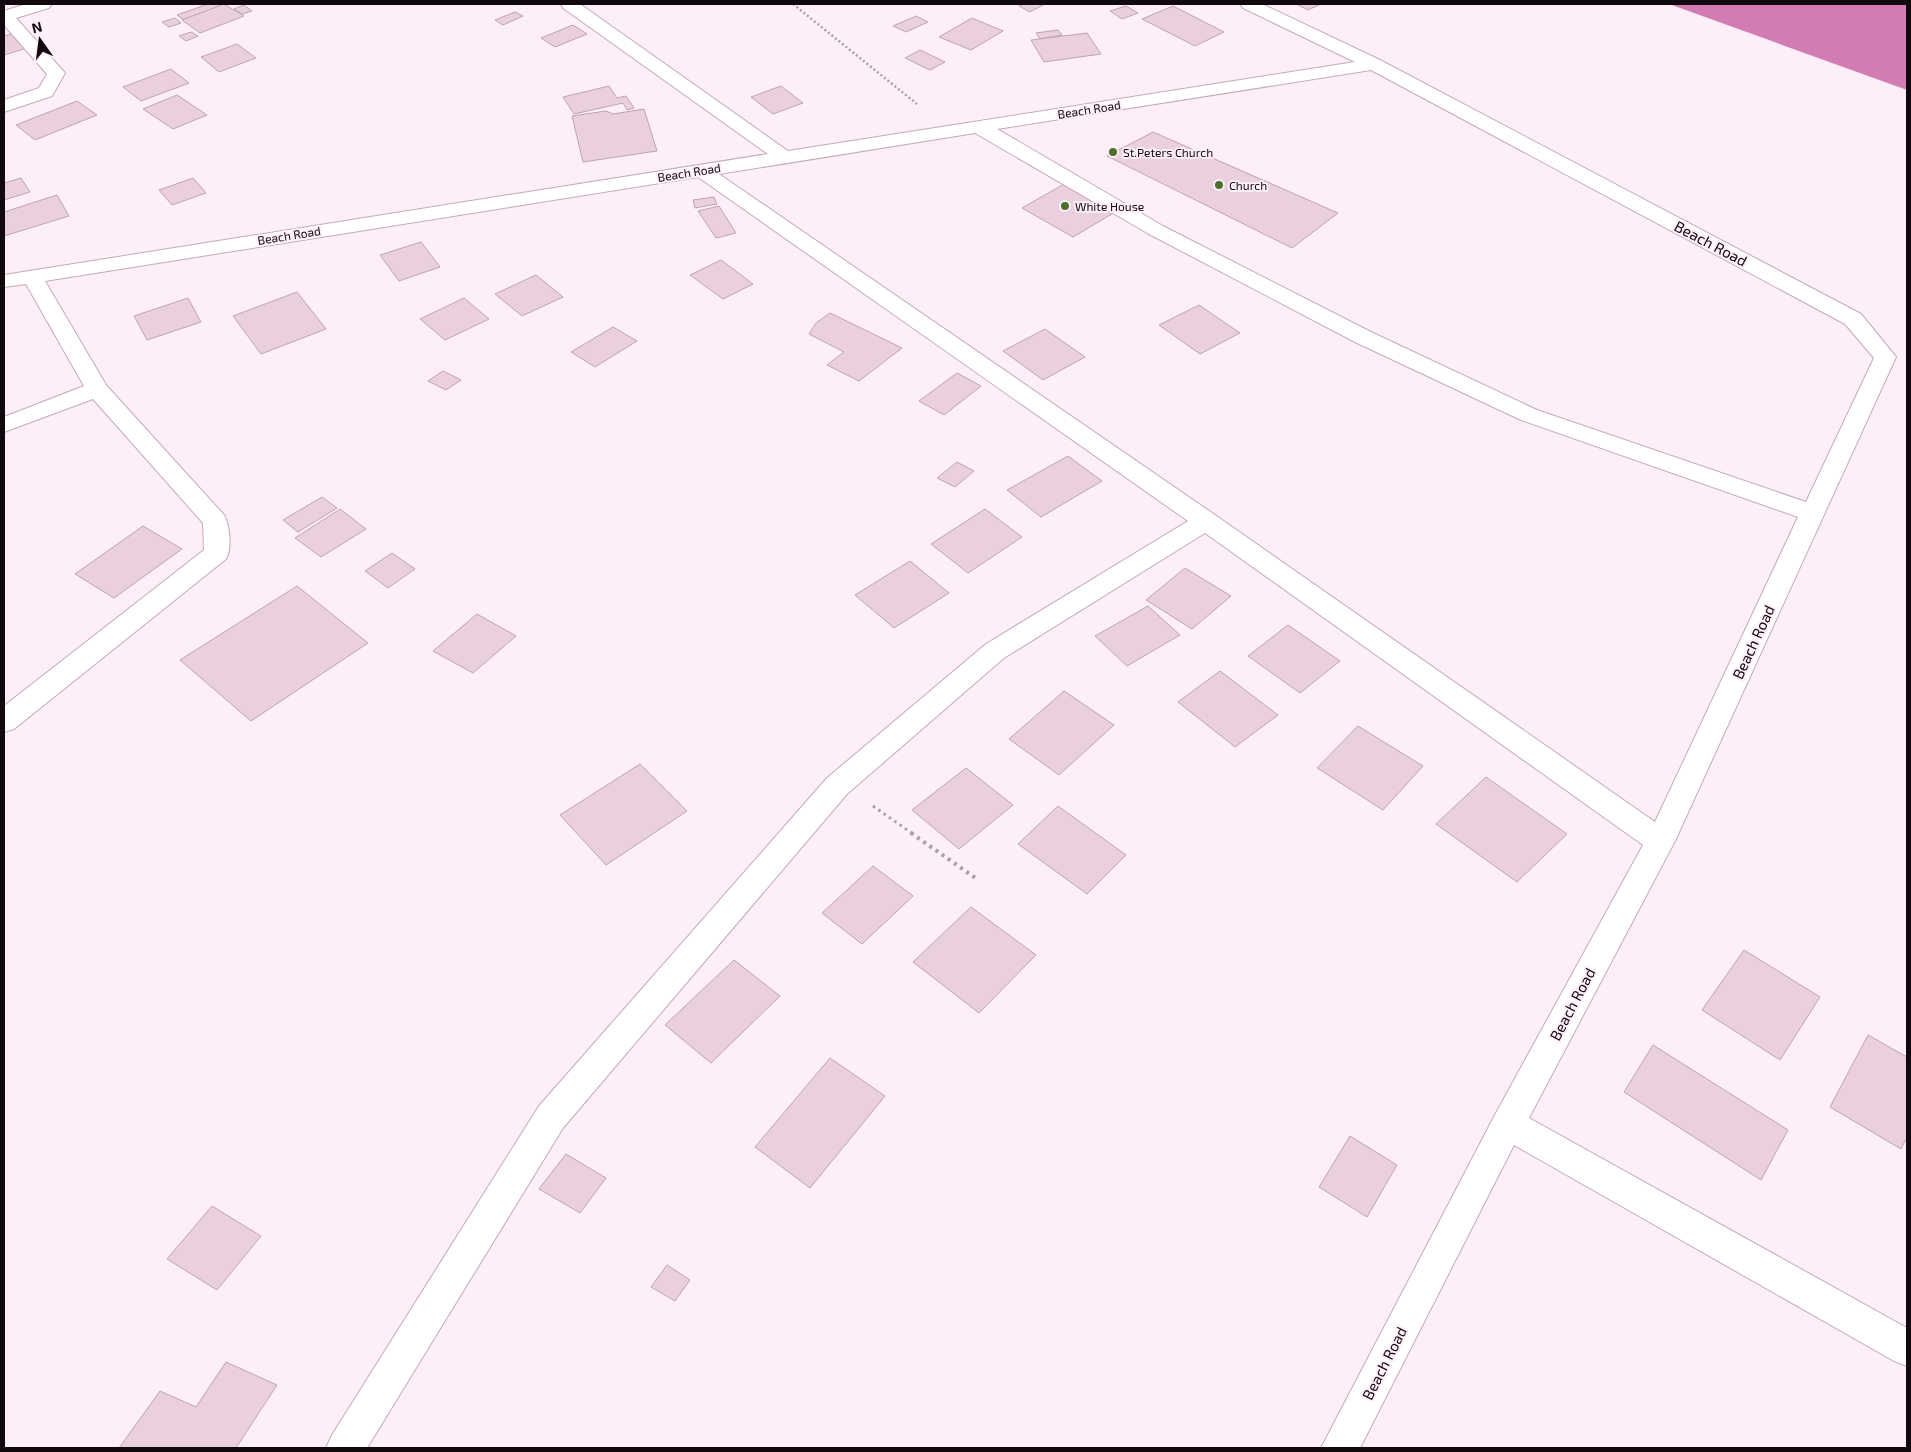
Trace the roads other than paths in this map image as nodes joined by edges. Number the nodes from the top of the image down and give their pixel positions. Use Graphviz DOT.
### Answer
graph roads {
  1 [pos="43,4"];
  2 [pos="568,4"];
  3 [pos="1249,4"];
  4 [pos="4,16"];
  5 [pos="1374,64"];
  6 [pos="4,106"];
  7 [pos="979,127"];
  8 [pos="784,157"];
  9 [pos="701,170"];
  10 [pos="32,276"];
  11 [pos="4,281"];
  12 [pos="1896,360"];
  13 [pos="97,389"];
  14 [pos="4,425"];
  15 [pos="1813,513"];
  16 [pos="1206,521"];
  17 [pos="4,721"];
  18 [pos="1660,841"];
  19 [pos="1508,1124"];
  20 [pos="1907,1348"];
  21 [pos="345,1448"];
  22 [pos="1340,1448"];
  1 -- 4 [label="street"];
  2 -- 8 [label="street"];
  3 -- 5 [label="street, Beach Road"];
  4 -- 6 [label="street"];
  5 -- 7 [label="street, Beach Road"];
  5 -- 12 [label="street, Beach Road"];
  7 -- 8 [label="street, Beach Road"];
  7 -- 15 [label="street"];
  8 -- 9 [label="street, Beach Road"];
  9 -- 10 [label="street, Beach Road"];
  9 -- 16 [label="street"];
  10 -- 11 [label="street, Beach Road"];
  10 -- 13 [label="street"];
  12 -- 15 [label="street, Beach Road"];
  13 -- 14 [label="street"];
  13 -- 17 [label="street"];
  15 -- 18 [label="street, Beach Road"];
  16 -- 18 [label="street"];
  16 -- 21 [label="street"];
  18 -- 19 [label="street, Beach Road"];
  19 -- 20 [label="street"];
  19 -- 22 [label="street, Beach Road"];
}
